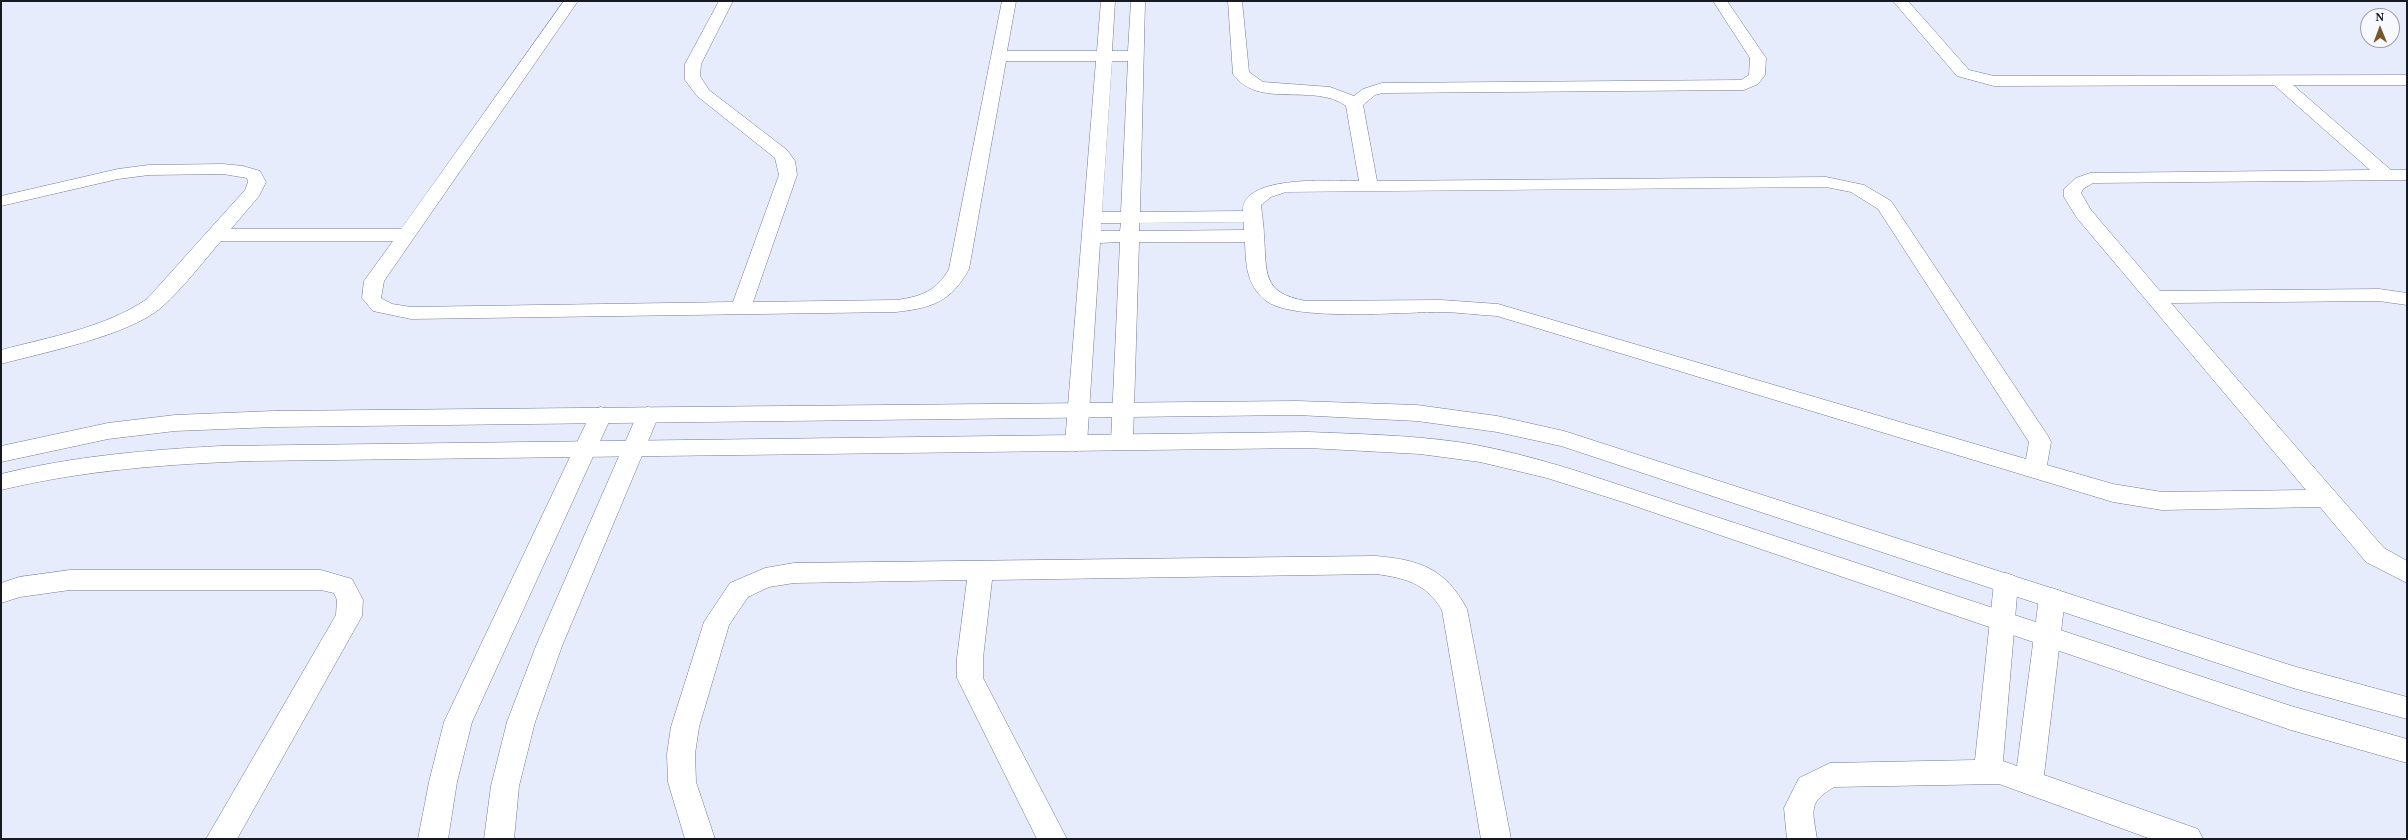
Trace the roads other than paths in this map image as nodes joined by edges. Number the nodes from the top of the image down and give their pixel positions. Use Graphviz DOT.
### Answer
graph roads {
  1 [pos="571,1"];
  2 [pos="726,1"];
  3 [pos="1009,1"];
  4 [pos="1108,1"];
  5 [pos="1138,1"];
  6 [pos="1235,1"];
  7 [pos="1720,1"];
  8 [pos="1900,1"];
  9 [pos="1105,49"];
  10 [pos="1136,49"];
  11 [pos="1000,50"];
  12 [pos="2407,80"];
  13 [pos="2279,81"];
  14 [pos="1354,104"];
  15 [pos="2386,175"];
  16 [pos="2407,175"];
  17 [pos="1369,186"];
  18 [pos="1,200"];
  19 [pos="1130,218"];
  20 [pos="1254,226"];
  21 [pos="1092,227"];
  22 [pos="216,235"];
  23 [pos="406,235"];
  24 [pos="1130,236"];
  25 [pos="2154,297"];
  26 [pos="2407,299"];
  27 [pos="741,308"];
  28 [pos="1,357"];
  29 [pos="1079,410"];
  30 [pos="1124,410"];
  31 [pos="601,415"];
  32 [pos="648,415"];
  33 [pos="1122,442"];
  34 [pos="1076,443"];
  35 [pos="634,448"];
  36 [pos="586,449"];
  37 [pos="1,454"];
  38 [pos="2035,470"];
  39 [pos="1,482"];
  40 [pos="2326,498"];
  41 [pos="981,570"];
  42 [pos="2407,573"];
  43 [pos="2006,583"];
  44 [pos="1,593"];
  45 [pos="2052,598"];
  46 [pos="2003,621"];
  47 [pos="2047,636"];
  48 [pos="2407,708"];
  49 [pos="2407,752"];
  50 [pos="1988,772"];
  51 [pos="2029,783"];
  52 [pos="221,839"];
  53 [pos="433,839"];
  54 [pos="499,839"];
  55 [pos="700,839"];
  56 [pos="1052,839"];
  57 [pos="1496,839"];
  58 [pos="1802,839"];
  59 [pos="2188,839"];
  1 -- 23 [label="street"];
  2 -- 27 [label="street"];
  3 -- 11 [label="street"];
  4 -- 9 [label="street"];
  5 -- 10 [label="street"];
  6 -- 14 [label="street"];
  7 -- 14 [label="street"];
  8 -- 13 [label="street"];
  9 -- 10 [label="street"];
  9 -- 11 [label="street"];
  9 -- 21 [label="street"];
  10 -- 19 [label="street"];
  11 -- 27 [label="street"];
  12 -- 13 [label="street"];
  13 -- 15 [label="street"];
  14 -- 17 [label="street"];
  15 -- 16 [label="street"];
  15 -- 25 [label="street"];
  17 -- 20 [label="street"];
  17 -- 38 [label="street"];
  18 -- 22 [label="street"];
  19 -- 20 [label="street"];
  19 -- 21 [label="street"];
  19 -- 24 [label="street"];
  20 -- 24 [label="street"];
  20 -- 38 [label="street"];
  21 -- 24 [label="street"];
  21 -- 29 [label="street"];
  22 -- 23 [label="street"];
  22 -- 28 [label="street"];
  23 -- 27 [label="street"];
  24 -- 30 [label="street"];
  25 -- 26 [label="street"];
  25 -- 40 [label="street"];
  29 -- 30 [label="street"];
  29 -- 32 [label="street"];
  29 -- 34 [label="street"];
  30 -- 33 [label="street"];
  30 -- 43 [label="street"];
  31 -- 32 [label="street"];
  31 -- 36 [label="street"];
  31 -- 37 [label="street"];
  32 -- 35 [label="street"];
  33 -- 34 [label="street"];
  33 -- 46 [label="street"];
  34 -- 35 [label="street"];
  35 -- 36 [label="street"];
  35 -- 54 [label="street"];
  36 -- 39 [label="street"];
  36 -- 53 [label="street"];
  38 -- 40 [label="street"];
  40 -- 42 [label="street"];
  41 -- 55 [label="street"];
  41 -- 56 [label="street"];
  41 -- 57 [label="street"];
  43 -- 45 [label="street"];
  43 -- 46 [label="street"];
  44 -- 52 [label="street"];
  45 -- 47 [label="street"];
  45 -- 48 [label="street"];
  46 -- 47 [label="street"];
  46 -- 50 [label="street"];
  47 -- 49 [label="street"];
  47 -- 51 [label="street"];
  50 -- 51 [label="street"];
  50 -- 58 [label="street"];
  51 -- 59 [label="street"];
}
